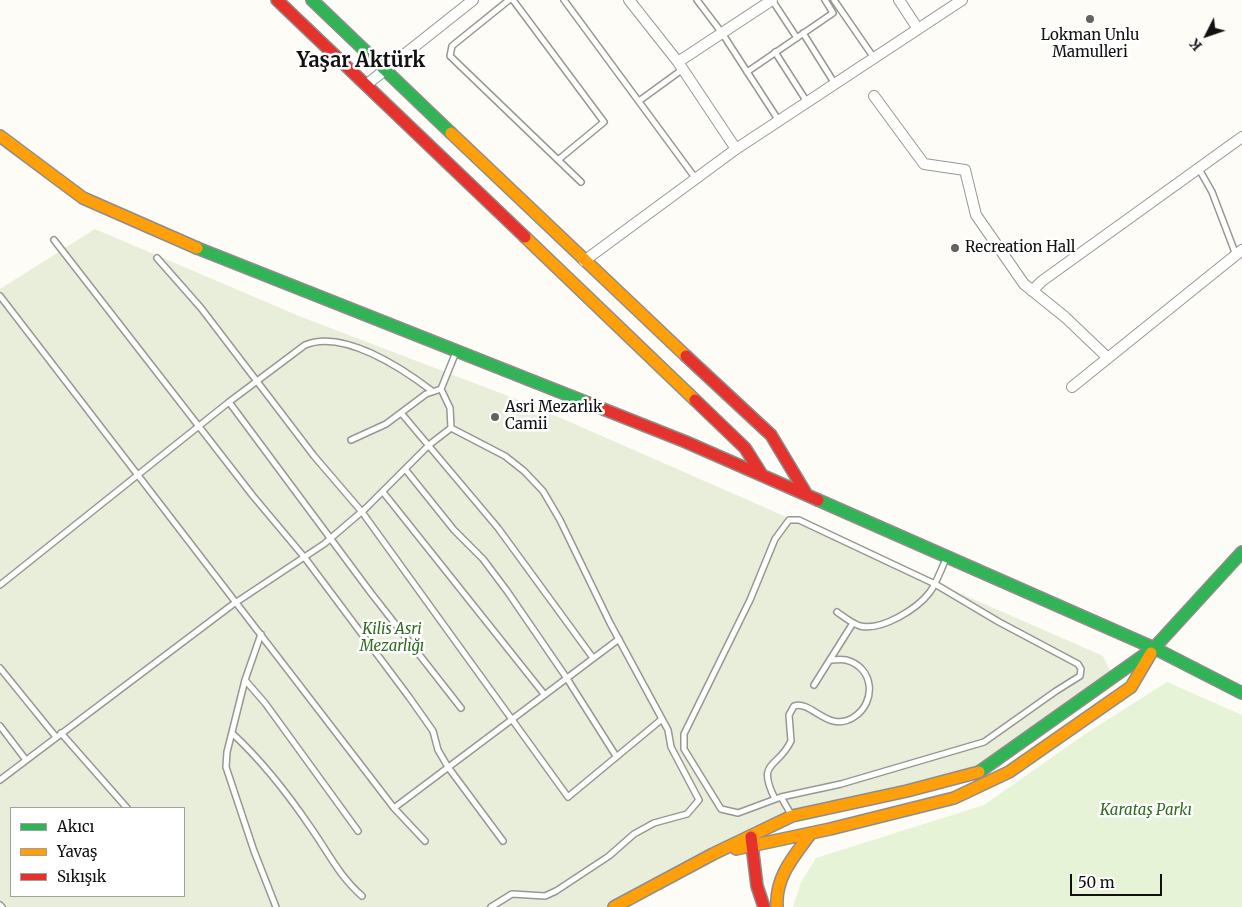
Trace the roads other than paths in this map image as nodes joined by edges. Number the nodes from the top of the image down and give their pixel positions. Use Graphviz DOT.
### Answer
graph roads {
  1 [pos="277,0"];
  2 [pos="473,0"];
  3 [pos="509,0"];
  4 [pos="513,0"];
  5 [pos="564,0"];
  6 [pos="630,0"];
  7 [pos="697,0"];
  8 [pos="772,0"];
  9 [pos="825,0"];
  10 [pos="834,0"];
  11 [pos="899,0"];
  12 [pos="962,0"];
  13 [pos="318,2"];
  14 [pos="918,29"];
  15 [pos="722,33"];
  16 [pos="803,33"];
  17 [pos="796,38"];
  18 [pos="775,52"];
  19 [pos="874,58"];
  20 [pos="680,66"];
  21 [pos="383,69"];
  22 [pos="747,72"];
  23 [pos="835,84"];
  24 [pos="366,85"];
  25 [pos="874,96"];
  26 [pos="639,101"];
  27 [pos="807,102"];
  28 [pos="779,121"];
  29 [pos="0,136"];
  30 [pos="1242,138"];
  31 [pos="736,149"];
  32 [pos="558,160"];
  33 [pos="1198,168"];
  34 [pos="696,179"];
  35 [pos="581,182"];
  36 [pos="54,240"];
  37 [pos="1239,253"];
  38 [pos="157,258"];
  39 [pos="584,261"];
  40 [pos="1032,291"];
  41 [pos="0,296"];
  42 [pos="456,351"];
  43 [pos="1108,358"];
  44 [pos="257,380"];
  45 [pos="1072,387"];
  46 [pos="441,389"];
  47 [pos="432,391"];
  48 [pos="229,402"];
  49 [pos="402,414"];
  50 [pos="200,426"];
  51 [pos="451,428"];
  52 [pos="351,440"];
  53 [pos="429,445"];
  54 [pos="405,469"];
  55 [pos="137,476"];
  56 [pos="762,476"];
  57 [pos="383,492"];
  58 [pos="807,495"];
  59 [pos="362,512"];
  60 [pos="332,538"];
  61 [pos="1242,552"];
  62 [pos="947,557"];
  63 [pos="305,558"];
  64 [pos="935,584"];
  65 [pos="0,586"];
  66 [pos="236,603"];
  67 [pos="837,612"];
  68 [pos="853,623"];
  69 [pos="261,634"];
  70 [pos="619,639"];
  71 [pos="1154,648"];
  72 [pos="593,658"];
  73 [pos="830,660"];
  74 [pos="0,668"];
  75 [pos="566,677"];
  76 [pos="245,680"];
  77 [pos="814,685"];
  78 [pos="1242,693"];
  79 [pos="544,694"];
  80 [pos="461,708"];
  81 [pos="511,719"];
  82 [pos="662,719"];
  83 [pos="0,726"];
  84 [pos="232,733"];
  85 [pos="58,735"];
  86 [pos="616,756"];
  87 [pos="26,760"];
  88 [pos="448,767"];
  89 [pos="0,780"];
  90 [pos="781,797"];
  91 [pos="775,799"];
  92 [pos="126,807"];
  93 [pos="394,808"];
  94 [pos="792,816"];
  95 [pos="358,831"];
  96 [pos="811,833"];
  97 [pos="752,841"];
  98 [pos="425,842"];
  99 [pos="503,842"];
  100 [pos="362,896"];
  101 [pos="276,907"];
  102 [pos="491,907"];
  103 [pos="614,907"];
  104 [pos="764,907"];
  105 [pos="777,907"];
  1 -- 24 [label="street"];
  2 -- 21 [label="street"];
  3 -- 32 [label="lane"];
  4 -- 32 [label="lane"];
  5 -- 26 [label="lane"];
  6 -- 20 [label="street"];
  7 -- 15 [label="lane"];
  8 -- 15 [label="street"];
  8 -- 17 [label="lane"];
  9 -- 16 [label="lane"];
  10 -- 19 [label="lane"];
  11 -- 14 [label="street"];
  12 -- 14 [label="street"];
  13 -- 21 [label="street"];
  14 -- 19 [label="street"];
  15 -- 20 [label="street"];
  15 -- 22 [label="lane"];
  16 -- 17 [label="lane"];
  16 -- 23 [label="lane"];
  17 -- 18 [label="lane"];
  18 -- 22 [label="lane"];
  18 -- 27 [label="lane"];
  19 -- 23 [label="street"];
  20 -- 26 [label="lane"];
  20 -- 31 [label="street"];
  21 -- 24 [label="street"];
  21 -- 39 [label="street"];
  22 -- 28 [label="lane"];
  23 -- 27 [label="street"];
  24 -- 56 [label="street"];
  25 -- 40 [label="street"];
  26 -- 34 [label="lane"];
  27 -- 28 [label="street"];
  28 -- 31 [label="street"];
  29 -- 42 [label="street"];
  30 -- 33 [label="street"];
  31 -- 34 [label="street"];
  32 -- 35 [label="lane"];
  33 -- 37 [label="lane"];
  33 -- 40 [label="street"];
  34 -- 39 [label="street"];
  36 -- 50 [label="lane"];
  37 -- 43 [label="street"];
  38 -- 44 [label="lane"];
  39 -- 58 [label="street"];
  40 -- 43 [label="street"];
  41 -- 55 [label="lane"];
  42 -- 46 [label="lane"];
  42 -- 56 [label="street"];
  43 -- 45 [label="street"];
  44 -- 47 [label="lane"];
  44 -- 48 [label="lane"];
  44 -- 59 [label="lane"];
  46 -- 47 [label="lane"];
  46 -- 51 [label="lane"];
  47 -- 49 [label="lane"];
  48 -- 50 [label="lane"];
  48 -- 60 [label="lane"];
  49 -- 52 [label="lane"];
  49 -- 53 [label="lane"];
  50 -- 55 [label="lane"];
  50 -- 63 [label="lane"];
  51 -- 53 [label="lane"];
  51 -- 70 [label="lane"];
  53 -- 54 [label="lane"];
  53 -- 72 [label="lane"];
  54 -- 57 [label="lane"];
  54 -- 75 [label="lane"];
  55 -- 65 [label="lane"];
  55 -- 66 [label="lane"];
  56 -- 58 [label="street"];
  57 -- 59 [label="lane"];
  57 -- 79 [label="lane"];
  58 -- 62 [label="street"];
  59 -- 60 [label="lane"];
  59 -- 81 [label="lane"];
  60 -- 63 [label="lane"];
  60 -- 80 [label="lane"];
  61 -- 71 [label="street"];
  62 -- 64 [label="lane"];
  62 -- 71 [label="street"];
  63 -- 66 [label="lane"];
  63 -- 88 [label="lane"];
  64 -- 68 [label="lane"];
  64 -- 90 [label="lane"];
  64 -- 91 [label="lane"];
  66 -- 69 [label="lane"];
  66 -- 85 [label="lane"];
  67 -- 68 [label="lane"];
  68 -- 73 [label="lane"];
  69 -- 76 [label="lane"];
  69 -- 93 [label="lane"];
  70 -- 72 [label="lane"];
  70 -- 82 [label="lane"];
  71 -- 78 [label="street"];
  71 -- 94 [label="street"];
  71 -- 96 [label="street"];
  72 -- 75 [label="lane"];
  73 -- 77 [label="lane"];
  73 -- 91 [label="lane"];
  74 -- 85 [label="lane"];
  75 -- 79 [label="lane"];
  75 -- 86 [label="lane"];
  76 -- 84 [label="lane"];
  76 -- 95 [label="lane"];
  79 -- 81 [label="lane"];
  81 -- 86 [label="lane"];
  81 -- 88 [label="lane"];
  82 -- 86 [label="lane"];
  82 -- 102 [label="lane"];
  83 -- 87 [label="lane"];
  84 -- 100 [label="lane"];
  84 -- 101 [label="lane"];
  85 -- 87 [label="lane"];
  85 -- 92 [label="lane"];
  87 -- 89 [label="lane"];
  88 -- 93 [label="lane"];
  88 -- 99 [label="lane"];
  90 -- 91 [label="lane"];
  90 -- 94 [label="lane"];
  93 -- 98 [label="lane"];
  94 -- 97 [label="street"];
  96 -- 97 [label="street"];
  96 -- 105 [label="street"];
  97 -- 103 [label="street"];
  97 -- 104 [label="street"];
}
